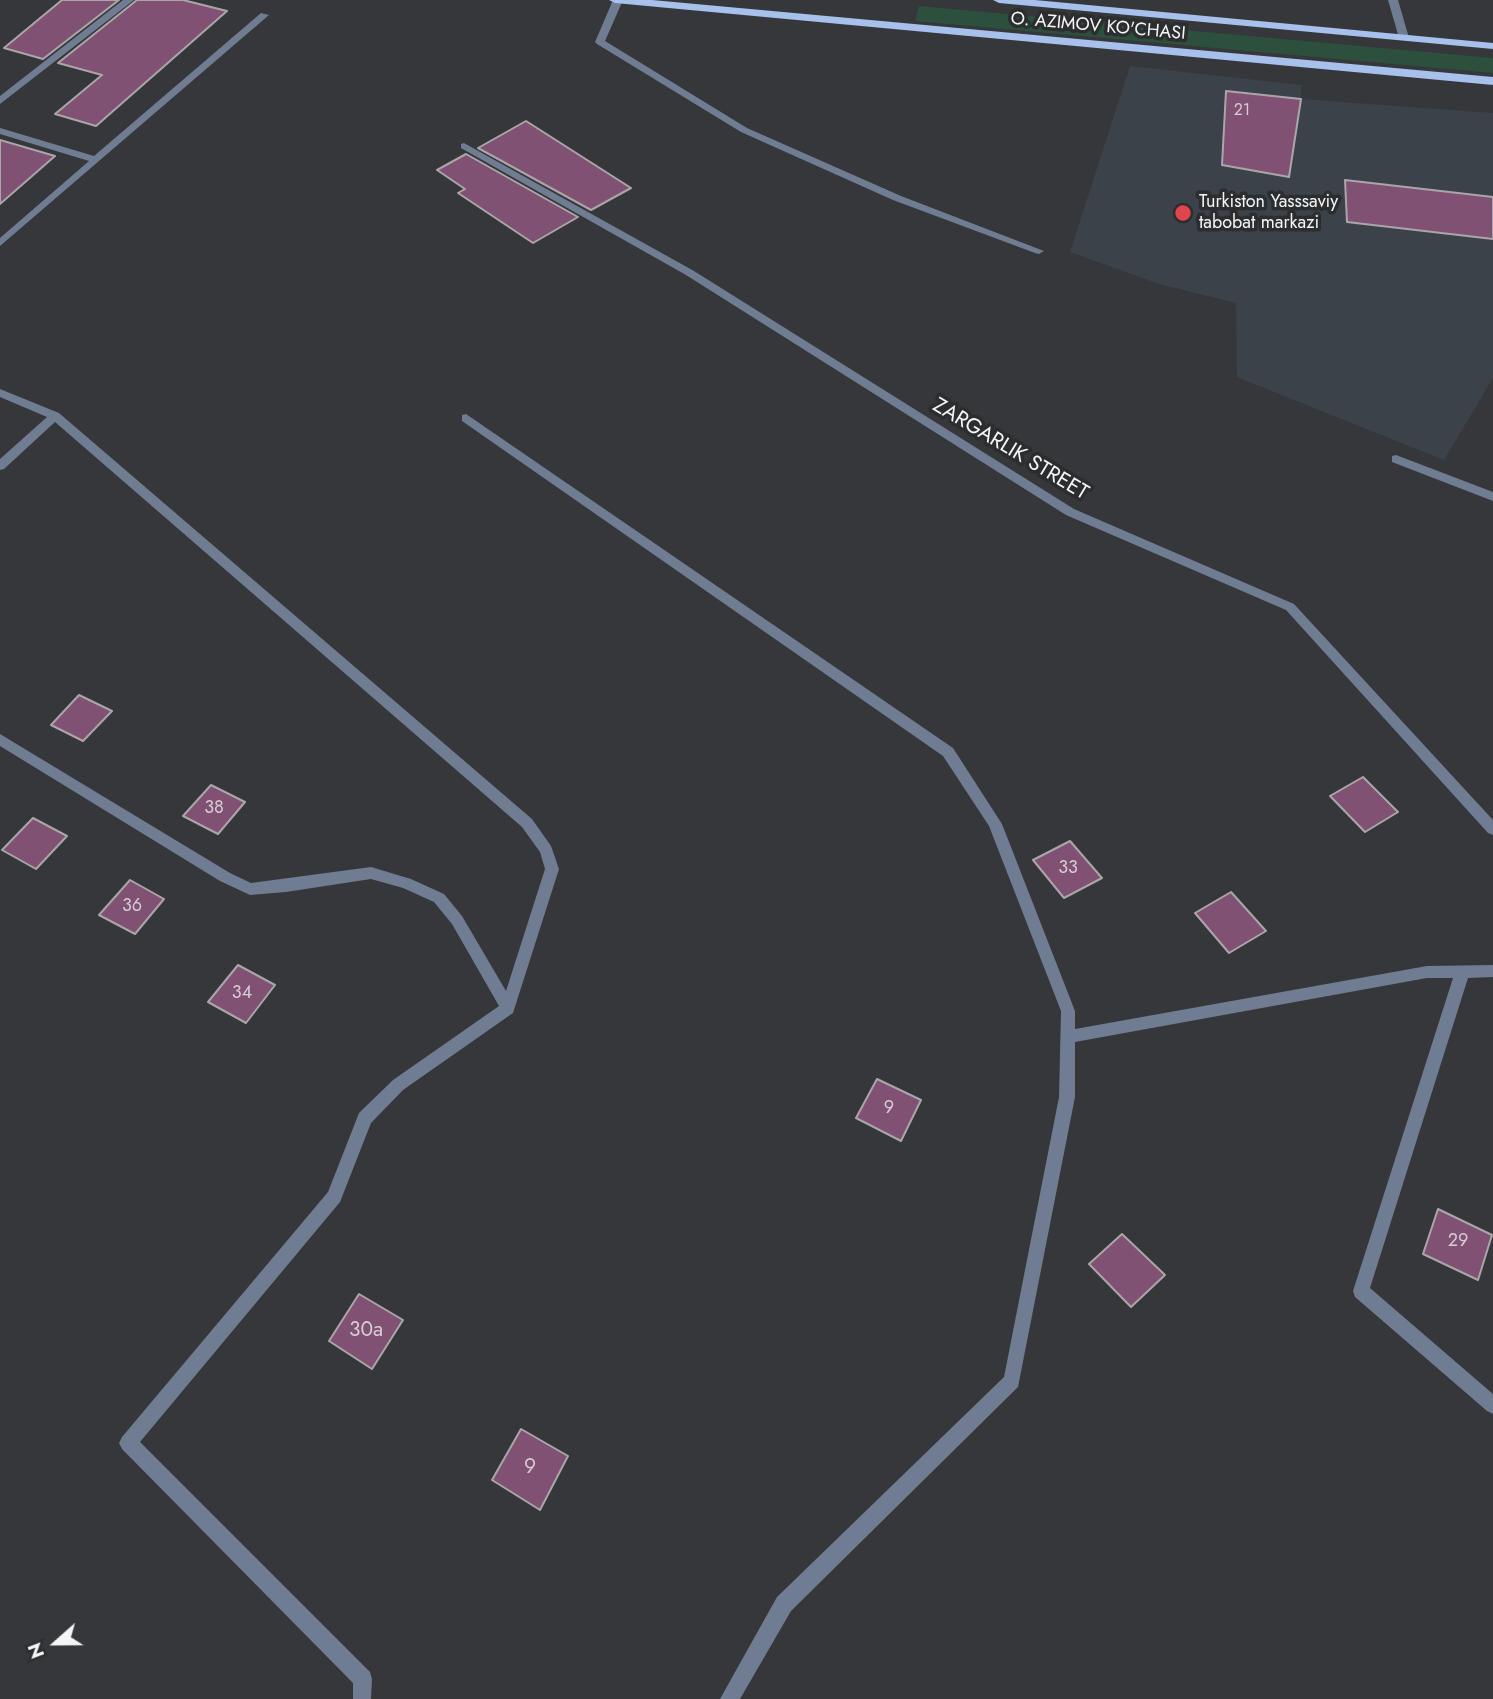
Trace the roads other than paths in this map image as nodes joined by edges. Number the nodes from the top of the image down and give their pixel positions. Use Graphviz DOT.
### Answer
graph roads {
  1 [pos="129,0"];
  2 [pos="617,0"];
  3 [pos="999,0"];
  4 [pos="1393,0"];
  5 [pos="264,15"];
  6 [pos="1404,38"];
  7 [pos="1493,46"];
  8 [pos="1493,81"];
  9 [pos="0,102"];
  10 [pos="0,131"];
  11 [pos="464,146"];
  12 [pos="96,160"];
  13 [pos="0,243"];
  14 [pos="1039,251"];
  15 [pos="0,393"];
  16 [pos="55,416"];
  17 [pos="466,418"];
  18 [pos="1396,459"];
  19 [pos="0,466"];
  20 [pos="1493,497"];
  21 [pos="0,739"];
  22 [pos="1493,829"];
  23 [pos="1493,971"];
  24 [pos="1462,972"];
  25 [pos="508,1007"];
  26 [pos="1067,1037"];
  27 [pos="1493,1405"];
  28 [pos="362,1699"];
  29 [pos="729,1699"];
  1 -- 9 [label="street"];
  2 -- 8 [label="main road, O. AZIMOV KO'CHASI"];
  2 -- 14 [label="street"];
  3 -- 6 [label="main road, O. AZIMOV KO'CHASI"];
  4 -- 6 [label="street"];
  5 -- 12 [label="street"];
  6 -- 7 [label="main road, O. AZIMOV KO'CHASI"];
  10 -- 12 [label="street"];
  11 -- 22 [label="street, ZARGARLIK STREET"];
  12 -- 13 [label="street"];
  15 -- 16 [label="street"];
  16 -- 19 [label="street"];
  16 -- 25 [label="street"];
  17 -- 26 [label="street"];
  18 -- 20 [label="street"];
  21 -- 25 [label="street"];
  23 -- 24 [label="street"];
  24 -- 26 [label="street"];
  24 -- 27 [label="street"];
  25 -- 28 [label="street"];
  26 -- 29 [label="street"];
}
